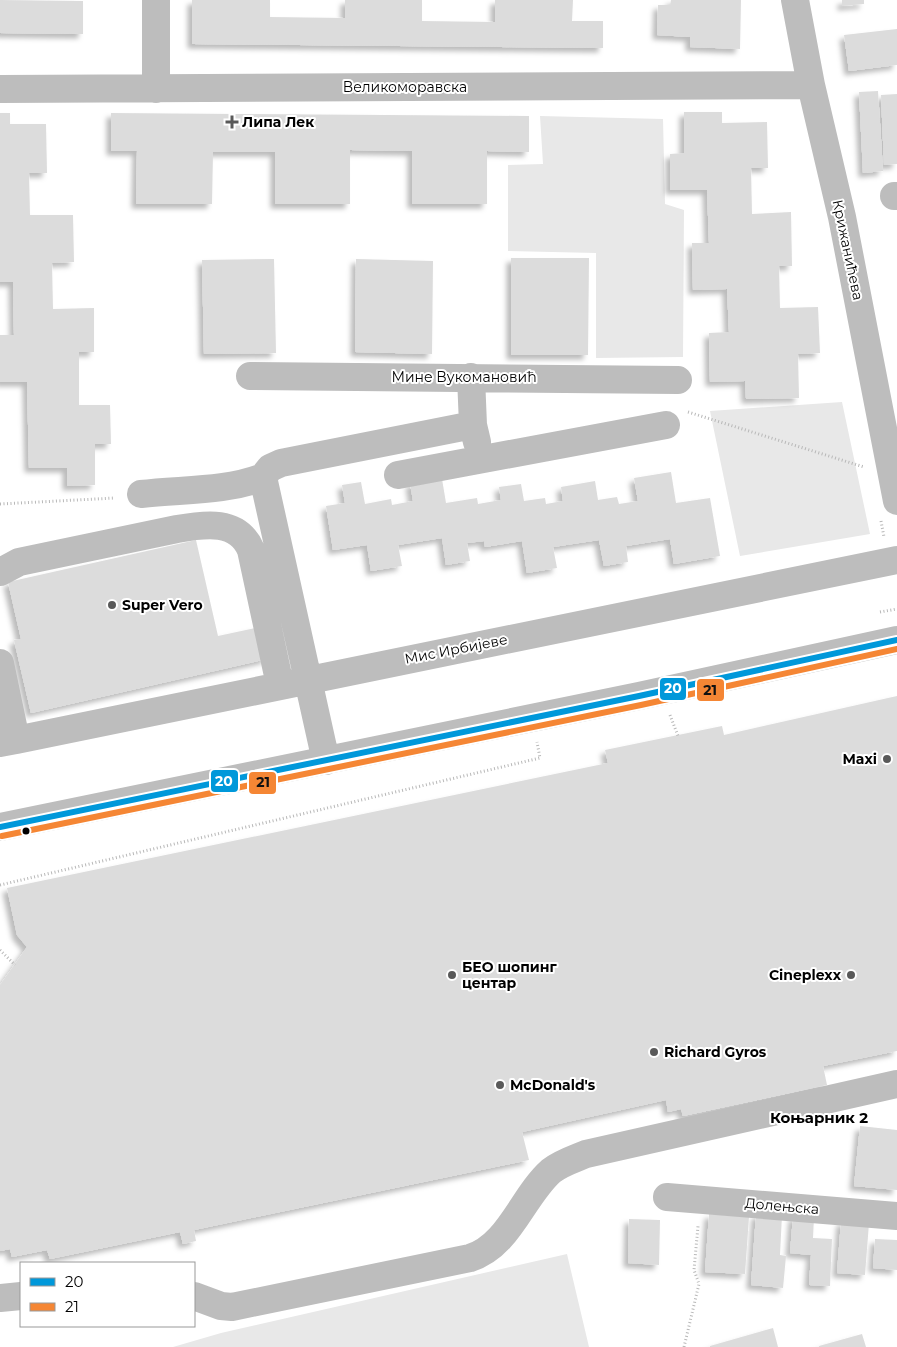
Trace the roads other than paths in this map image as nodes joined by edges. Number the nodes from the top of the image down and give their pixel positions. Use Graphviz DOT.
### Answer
graph roads {
  1 [pos="156,0"];
  2 [pos="795,0"];
  3 [pos="811,85"];
  4 [pos="0,89"];
  5 [pos="156,89"];
  6 [pos="250,376"];
  7 [pos="471,377"];
  8 [pos="678,380"];
  9 [pos="675,418"];
  10 [pos="473,425"];
  11 [pos="480,460"];
  12 [pos="398,475"];
  13 [pos="263,477"];
  14 [pos="141,494"];
  15 [pos="897,501"];
  16 [pos="897,560"];
  17 [pos="0,572"];
  18 [pos="897,640"];
  19 [pos="0,663"];
  20 [pos="309,679"];
  21 [pos="280,685"];
  22 [pos="8,742"];
  23 [pos="326,761"];
  24 [pos="0,827"];
  25 [pos="897,1084"];
  26 [pos="667,1197"];
  27 [pos="897,1216"];
  28 [pos="20,1296"];
  29 [pos="195,1296"];
  30 [pos="0,1298"];
  1 -- 5 [label="street"];
  2 -- 3 [label="street, Крижанићева"];
  3 -- 5 [label="street, Великоморавска"];
  3 -- 15 [label="street, Крижанићева"];
  4 -- 5 [label="street, Великоморавска"];
  6 -- 7 [label="street, Мине Вукомановић"];
  7 -- 8 [label="street, Мине Вукомановић"];
  7 -- 10 [label="street"];
  9 -- 11 [label="street"];
  10 -- 11 [label="street"];
  10 -- 13 [label="street"];
  11 -- 12 [label="street"];
  13 -- 14 [label="street"];
  13 -- 20 [label="street"];
  16 -- 20 [label="street, Мис Ирбијеве"];
  17 -- 21 [label="street"];
  18 -- 23 [label="street"];
  19 -- 22 [label="street"];
  20 -- 21 [label="street, Мис Ирбијеве"];
  20 -- 23 [label="street"];
  21 -- 22 [label="street, Мис Ирбијеве"];
  23 -- 24 [label="street"];
  25 -- 29 [label="street"];
  26 -- 27 [label="street, Долењска"];
  28 -- 30 [label="street"];
}
